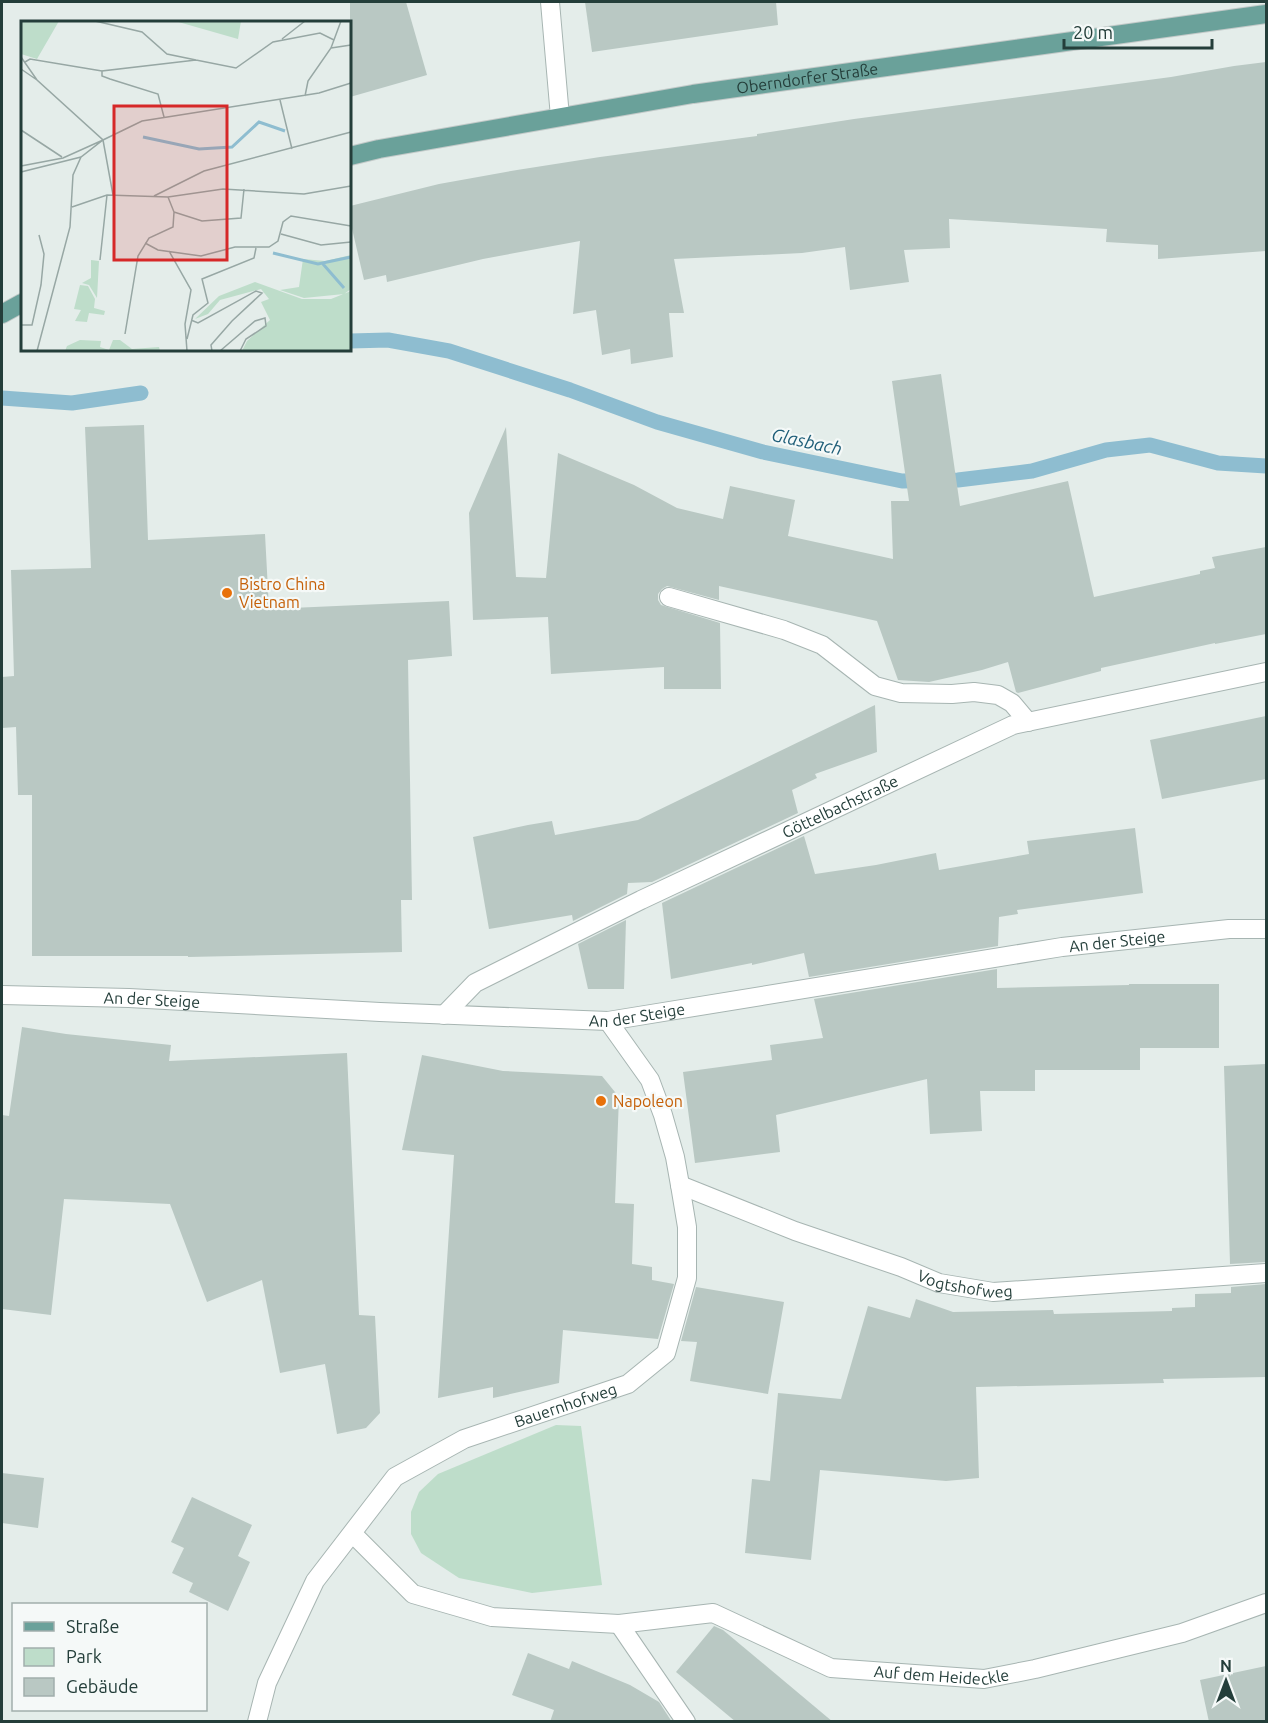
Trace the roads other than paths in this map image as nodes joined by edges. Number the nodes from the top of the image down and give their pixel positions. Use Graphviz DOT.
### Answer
graph roads {
  1 [pos="550,2"];
  2 [pos="1266,14"];
  3 [pos="560,117"];
  4 [pos="351,156"];
  5 [pos="21,304"];
  6 [pos="2,314"];
  7 [pos="669,597"];
  8 [pos="1266,672"];
  9 [pos="1028,722"];
  10 [pos="1266,929"];
  11 [pos="2,995"];
  12 [pos="444,1015"];
  13 [pos="608,1021"];
  14 [pos="681,1185"];
  15 [pos="1266,1273"];
  16 [pos="353,1534"];
  17 [pos="1266,1603"];
  18 [pos="619,1624"];
  19 [pos="257,1722"];
  20 [pos="686,1722"];
  1 -- 3 [label="street"];
  2 -- 3 [label="main road, Oberndorfer Straße"];
  3 -- 4 [label="main road, Oberndorfer Straße"];
  5 -- 6 [label="main road"];
  7 -- 9 [label="street"];
  8 -- 9 [label="street, Göttelbachstraße"];
  9 -- 12 [label="street, Göttelbachstraße"];
  10 -- 13 [label="street, An der Steige"];
  11 -- 12 [label="street, An der Steige"];
  12 -- 13 [label="street, An der Steige"];
  13 -- 14 [label="street, Bauernhofweg"];
  14 -- 15 [label="street, Vogtshofweg"];
  14 -- 16 [label="street, Bauernhofweg"];
  16 -- 18 [label="street, Auf dem Heideckle"];
  16 -- 19 [label="street, Bauernhofweg"];
  17 -- 18 [label="street, Auf dem Heideckle"];
  18 -- 20 [label="street"];
}
